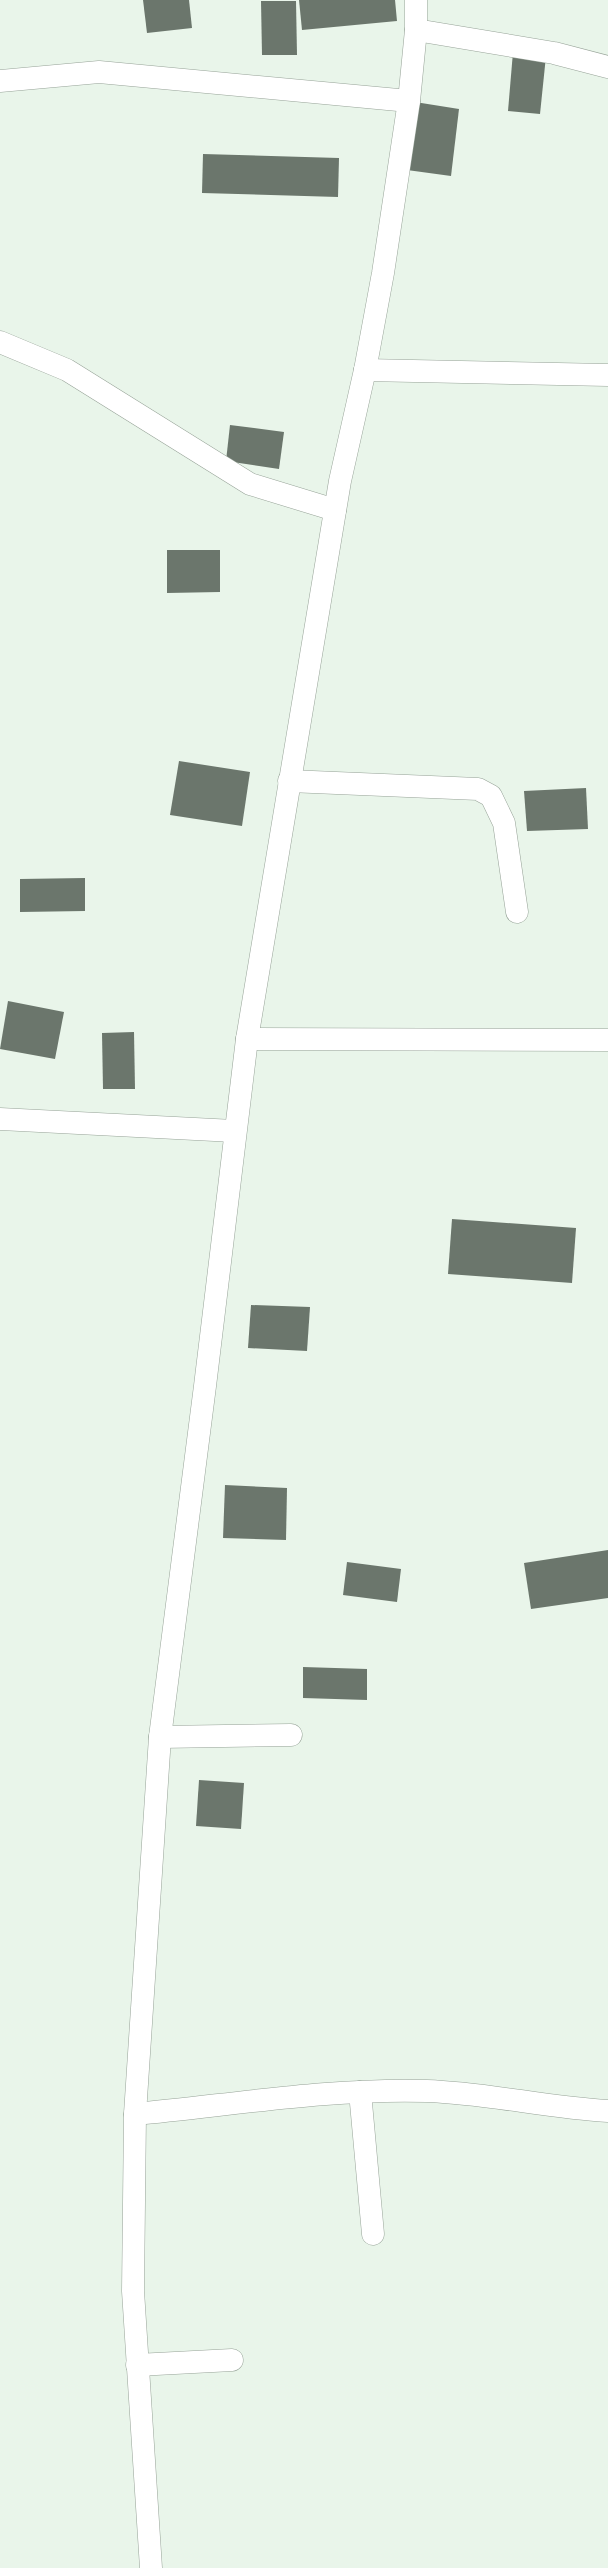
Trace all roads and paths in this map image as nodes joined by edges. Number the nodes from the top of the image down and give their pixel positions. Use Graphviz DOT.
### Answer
graph roads {
  1 [pos="416,0"];
  2 [pos="416,30"];
  3 [pos="608,67"];
  4 [pos="0,81"];
  5 [pos="409,101"];
  6 [pos="0,342"];
  7 [pos="365,370"];
  8 [pos="608,374"];
  9 [pos="335,510"];
  10 [pos="289,781"];
  11 [pos="517,912"];
  12 [pos="247,1039"];
  13 [pos="608,1040"];
  14 [pos="0,1120"];
  15 [pos="234,1131"];
  16 [pos="291,1735"];
  17 [pos="160,1737"];
  18 [pos="360,2092"];
  19 [pos="608,2111"];
  20 [pos="135,2114"];
  21 [pos="373,2234"];
  22 [pos="232,2360"];
  23 [pos="137,2365"];
  24 [pos="152,2568"];
  1 -- 2 [label="street"];
  2 -- 3 [label="street"];
  2 -- 5 [label="street"];
  4 -- 5 [label="street"];
  5 -- 7 [label="street"];
  6 -- 9 [label="street"];
  7 -- 8 [label="street"];
  7 -- 9 [label="street"];
  9 -- 10 [label="street"];
  10 -- 11 [label="street"];
  10 -- 12 [label="street"];
  12 -- 13 [label="street"];
  12 -- 15 [label="street"];
  14 -- 15 [label="street"];
  15 -- 17 [label="street"];
  16 -- 17 [label="street"];
  17 -- 20 [label="street"];
  18 -- 19 [label="street"];
  18 -- 20 [label="street"];
  18 -- 21 [label="street"];
  20 -- 23 [label="street"];
  22 -- 23 [label="street"];
  23 -- 24 [label="street"];
}
